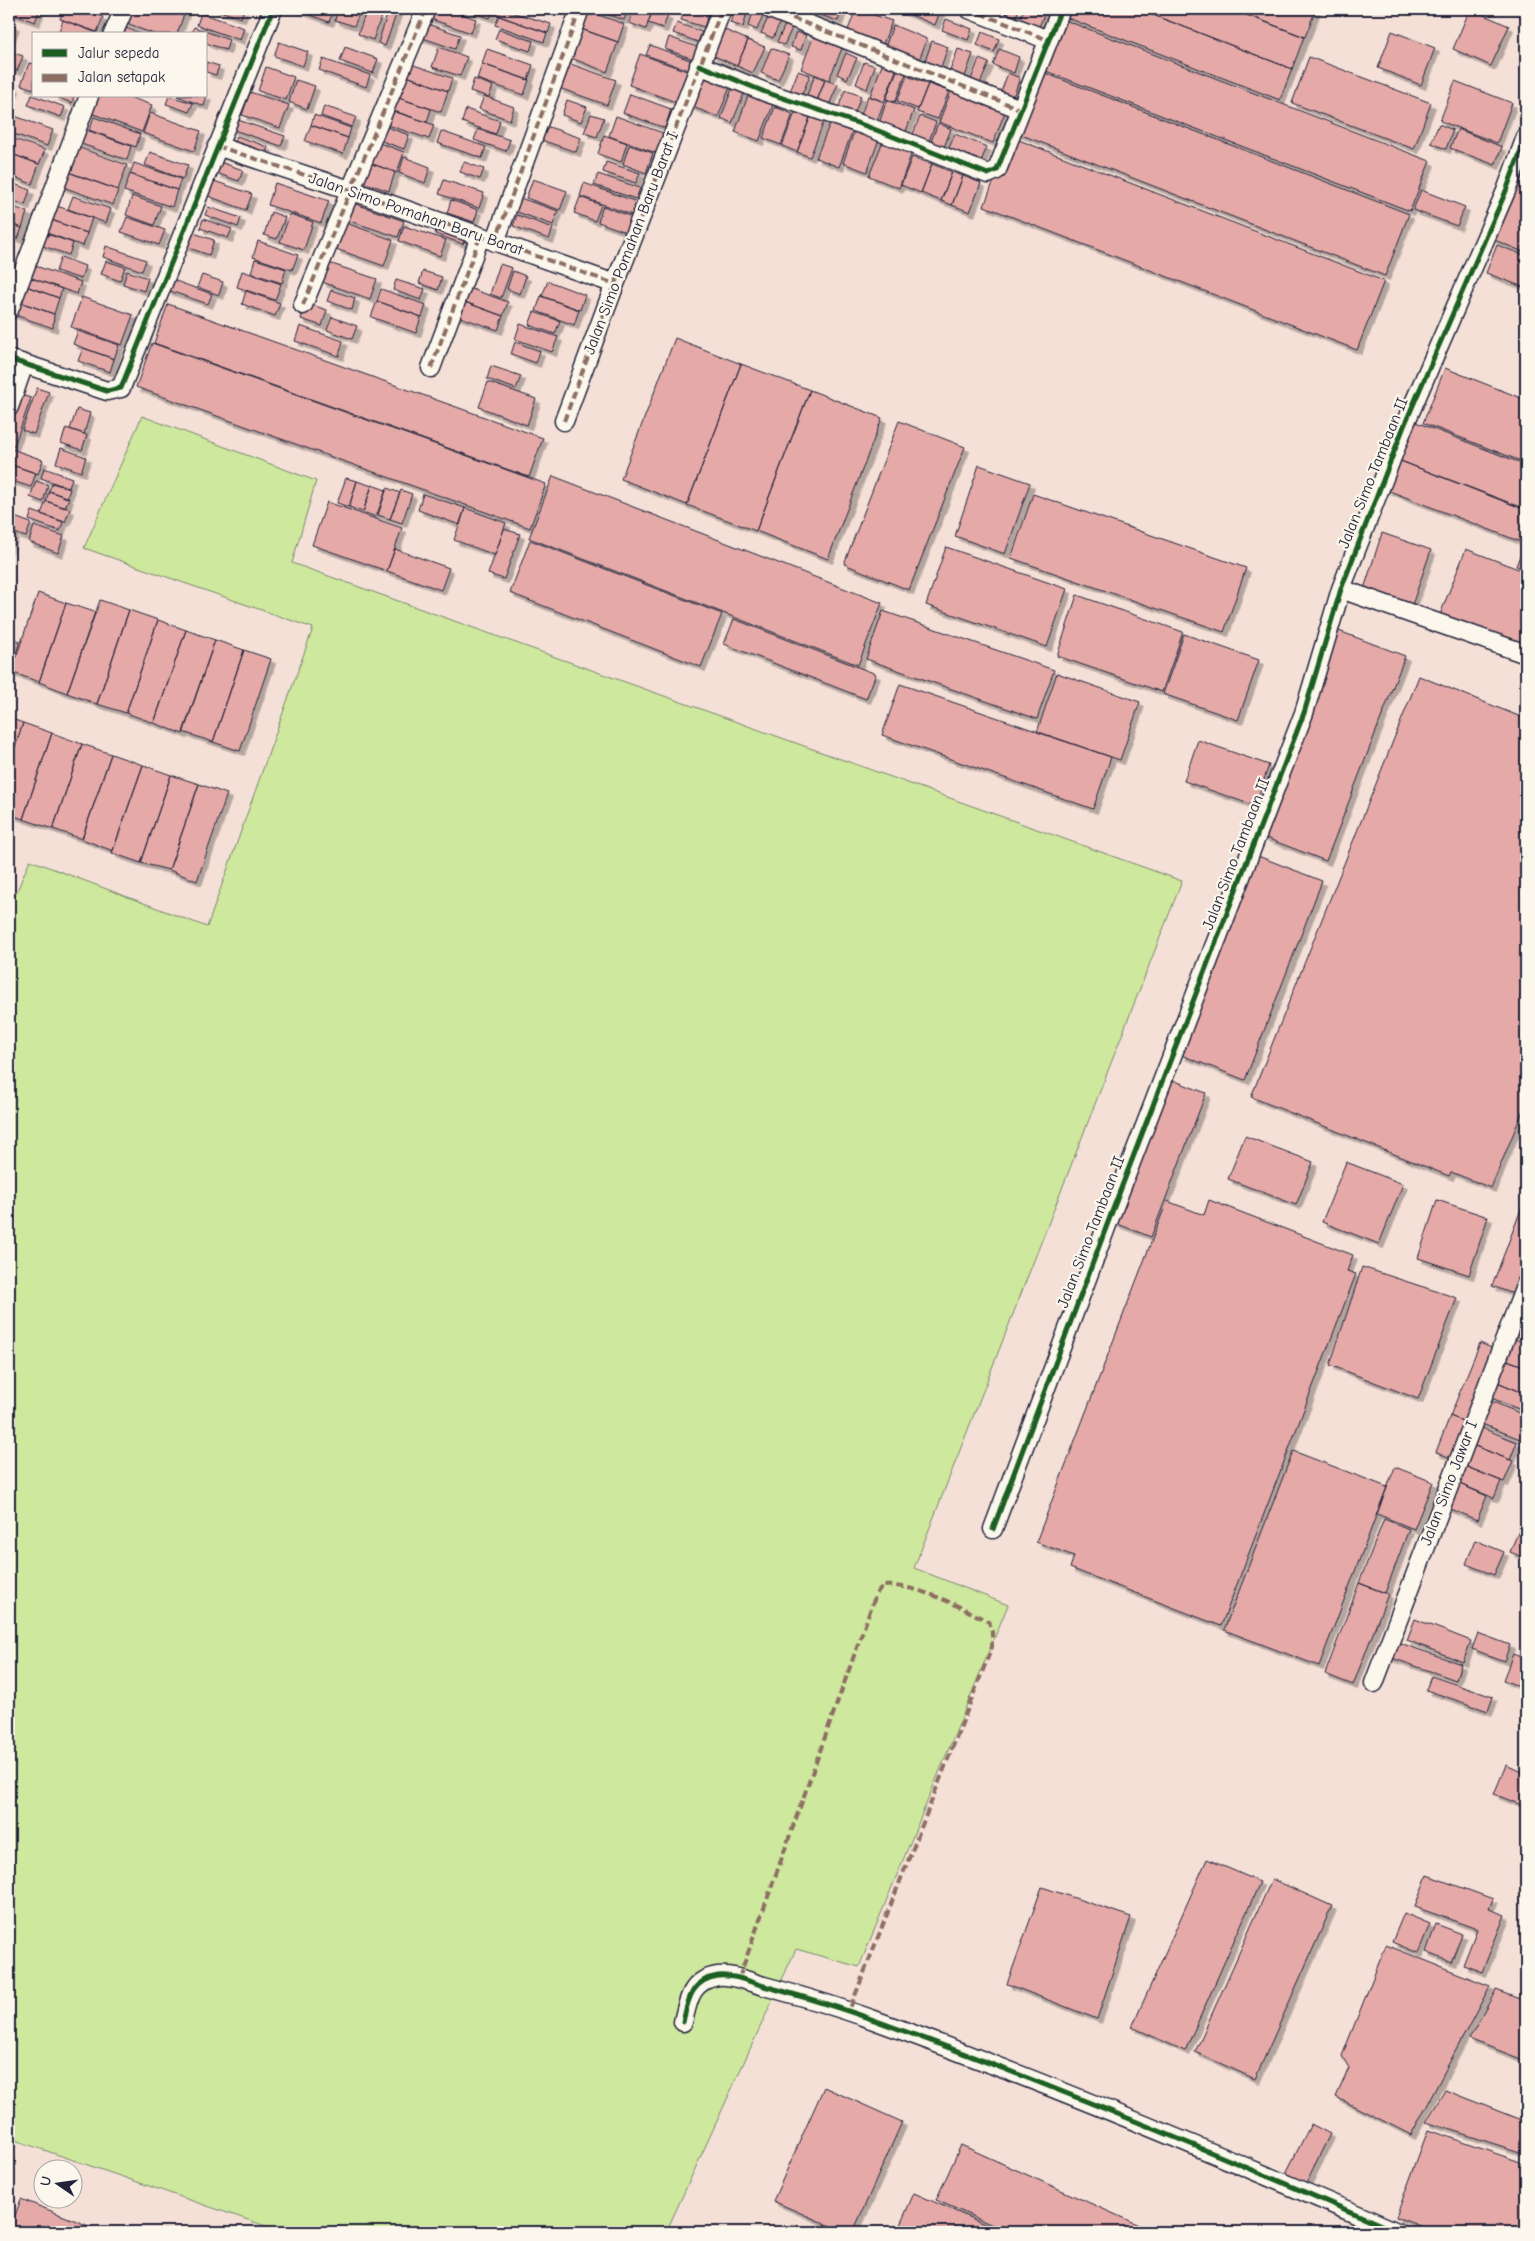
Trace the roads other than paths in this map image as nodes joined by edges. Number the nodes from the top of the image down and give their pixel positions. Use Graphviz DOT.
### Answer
graph roads {
  1 [pos="124,9"];
  2 [pos="273,9"];
  3 [pos="426,9"];
  4 [pos="722,9"];
  5 [pos="770,9"];
  6 [pos="969,9"];
  7 [pos="1061,9"];
  8 [pos="578,14"];
  9 [pos="115,32"];
  10 [pos="1048,40"];
  11 [pos="699,65"];
  12 [pos="88,98"];
  13 [pos="1020,109"];
  14 [pos="1526,138"];
  15 [pos="217,146"];
  16 [pos="350,190"];
  17 [pos="488,240"];
  18 [pos="614,284"];
  19 [pos="303,305"];
  20 [pos="9,310"];
  21 [pos="16,361"];
  22 [pos="431,368"];
  23 [pos="9,407"];
  24 [pos="564,421"];
  25 [pos="1341,589"];
  26 [pos="1526,654"];
  27 [pos="1526,1284"];
  28 [pos="993,1529"];
  29 [pos="1374,1683"];
  30 [pos="683,2022"];
  31 [pos="1397,2232"];
  1 -- 9 [label="street"];
  2 -- 15 [label="street"];
  3 -- 16 [label="street"];
  4 -- 11 [label="street, Jalan Simo Pomahan Baru Barat I"];
  5 -- 13 [label="street"];
  6 -- 10 [label="street"];
  7 -- 10 [label="street"];
  8 -- 17 [label="street"];
  10 -- 13 [label="street"];
  11 -- 13 [label="street"];
  11 -- 18 [label="street, Jalan Simo Pomahan Baru Barat I"];
  12 -- 20 [label="street"];
  14 -- 25 [label="street, Jalan Simo Tambaan II"];
  15 -- 16 [label="street, Jalan Simo Pomahan Baru Barat"];
  15 -- 21 [label="street"];
  16 -- 17 [label="street, Jalan Simo Pomahan Baru Barat"];
  16 -- 19 [label="street"];
  17 -- 18 [label="street, Jalan Simo Pomahan Baru Barat"];
  17 -- 22 [label="street"];
  18 -- 24 [label="street, Jalan Simo Pomahan Baru Barat I"];
  21 -- 23 [label="street"];
  25 -- 26 [label="street"];
  25 -- 28 [label="street, Jalan Simo Tambaan II"];
  27 -- 29 [label="street, Jalan Simo Jawar I"];
  30 -- 31 [label="street"];
}
